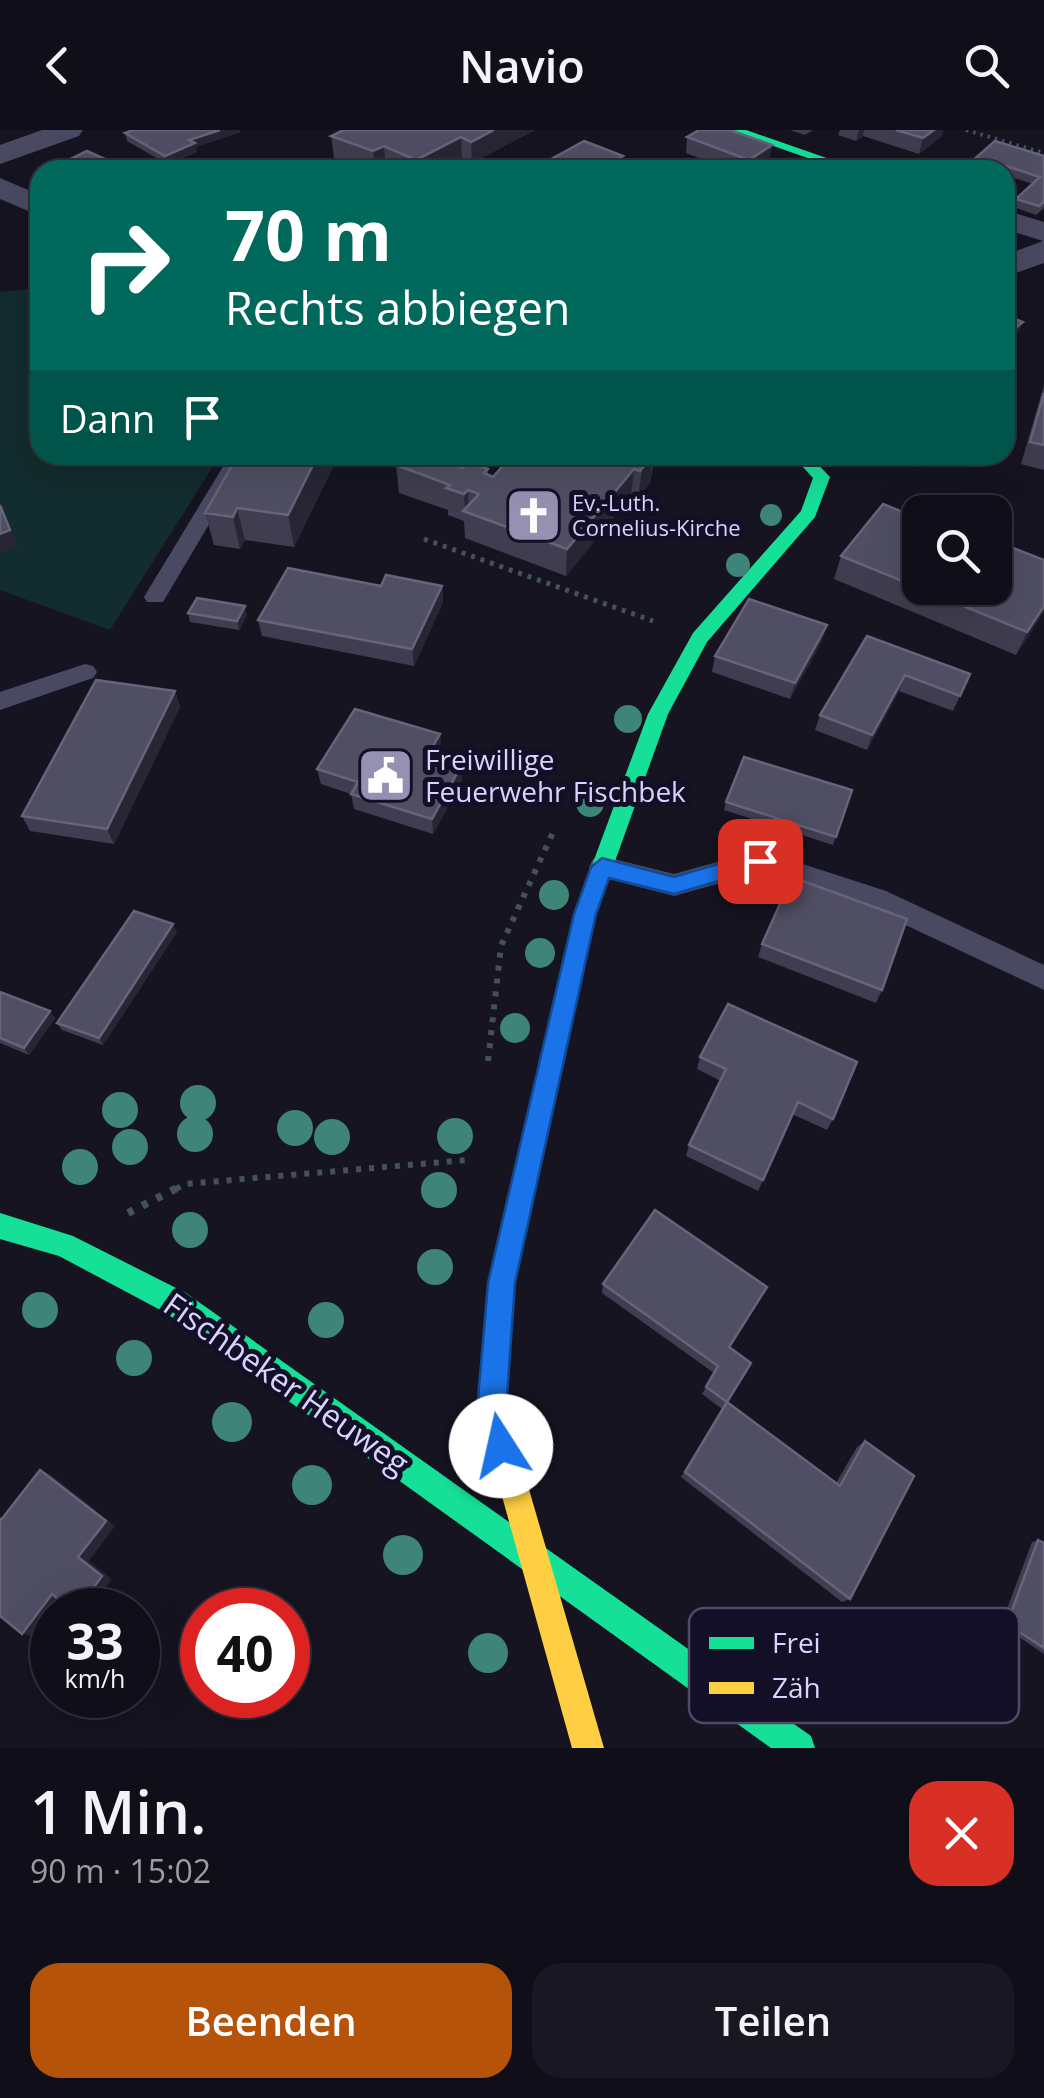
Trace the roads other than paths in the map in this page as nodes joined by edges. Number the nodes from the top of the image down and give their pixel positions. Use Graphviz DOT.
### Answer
graph roads {
  1 [pos="69,130"];
  2 [pos="734,130"];
  3 [pos="0,155"];
  4 [pos="825,160"];
  5 [pos="1015,222"];
  6 [pos="1044,232"];
  7 [pos="1044,252"];
  8 [pos="1015,263"];
  9 [pos="234,465"];
  10 [pos="810,465"];
  11 [pos="155,597"];
  12 [pos="85,672"];
  13 [pos="0,702"];
  14 [pos="602,867"];
  15 [pos="1044,978"];
  16 [pos="0,1226"];
  17 [pos="530,1555"];
  18 [pos="689,1669"];
  19 [pos="765,1723"];
  20 [pos="588,1748"];
  21 [pos="800,1748"];
  1 -- 3 [label="street"];
  2 -- 4 [label="street"];
  5 -- 6 [label="street"];
  7 -- 8 [label="street"];
  9 -- 11 [label="lane"];
  10 -- 14 [label="street"];
  12 -- 13 [label="lane"];
  14 -- 15 [label="lane"];
  14 -- 17 [label="street"];
  16 -- 17 [label="street, Fischbeker Heuweg"];
  17 -- 18 [label="street, Fischbeker Heuweg"];
  17 -- 20 [label="street"];
  19 -- 21 [label="street, Fischbeker Heuweg"];
}
